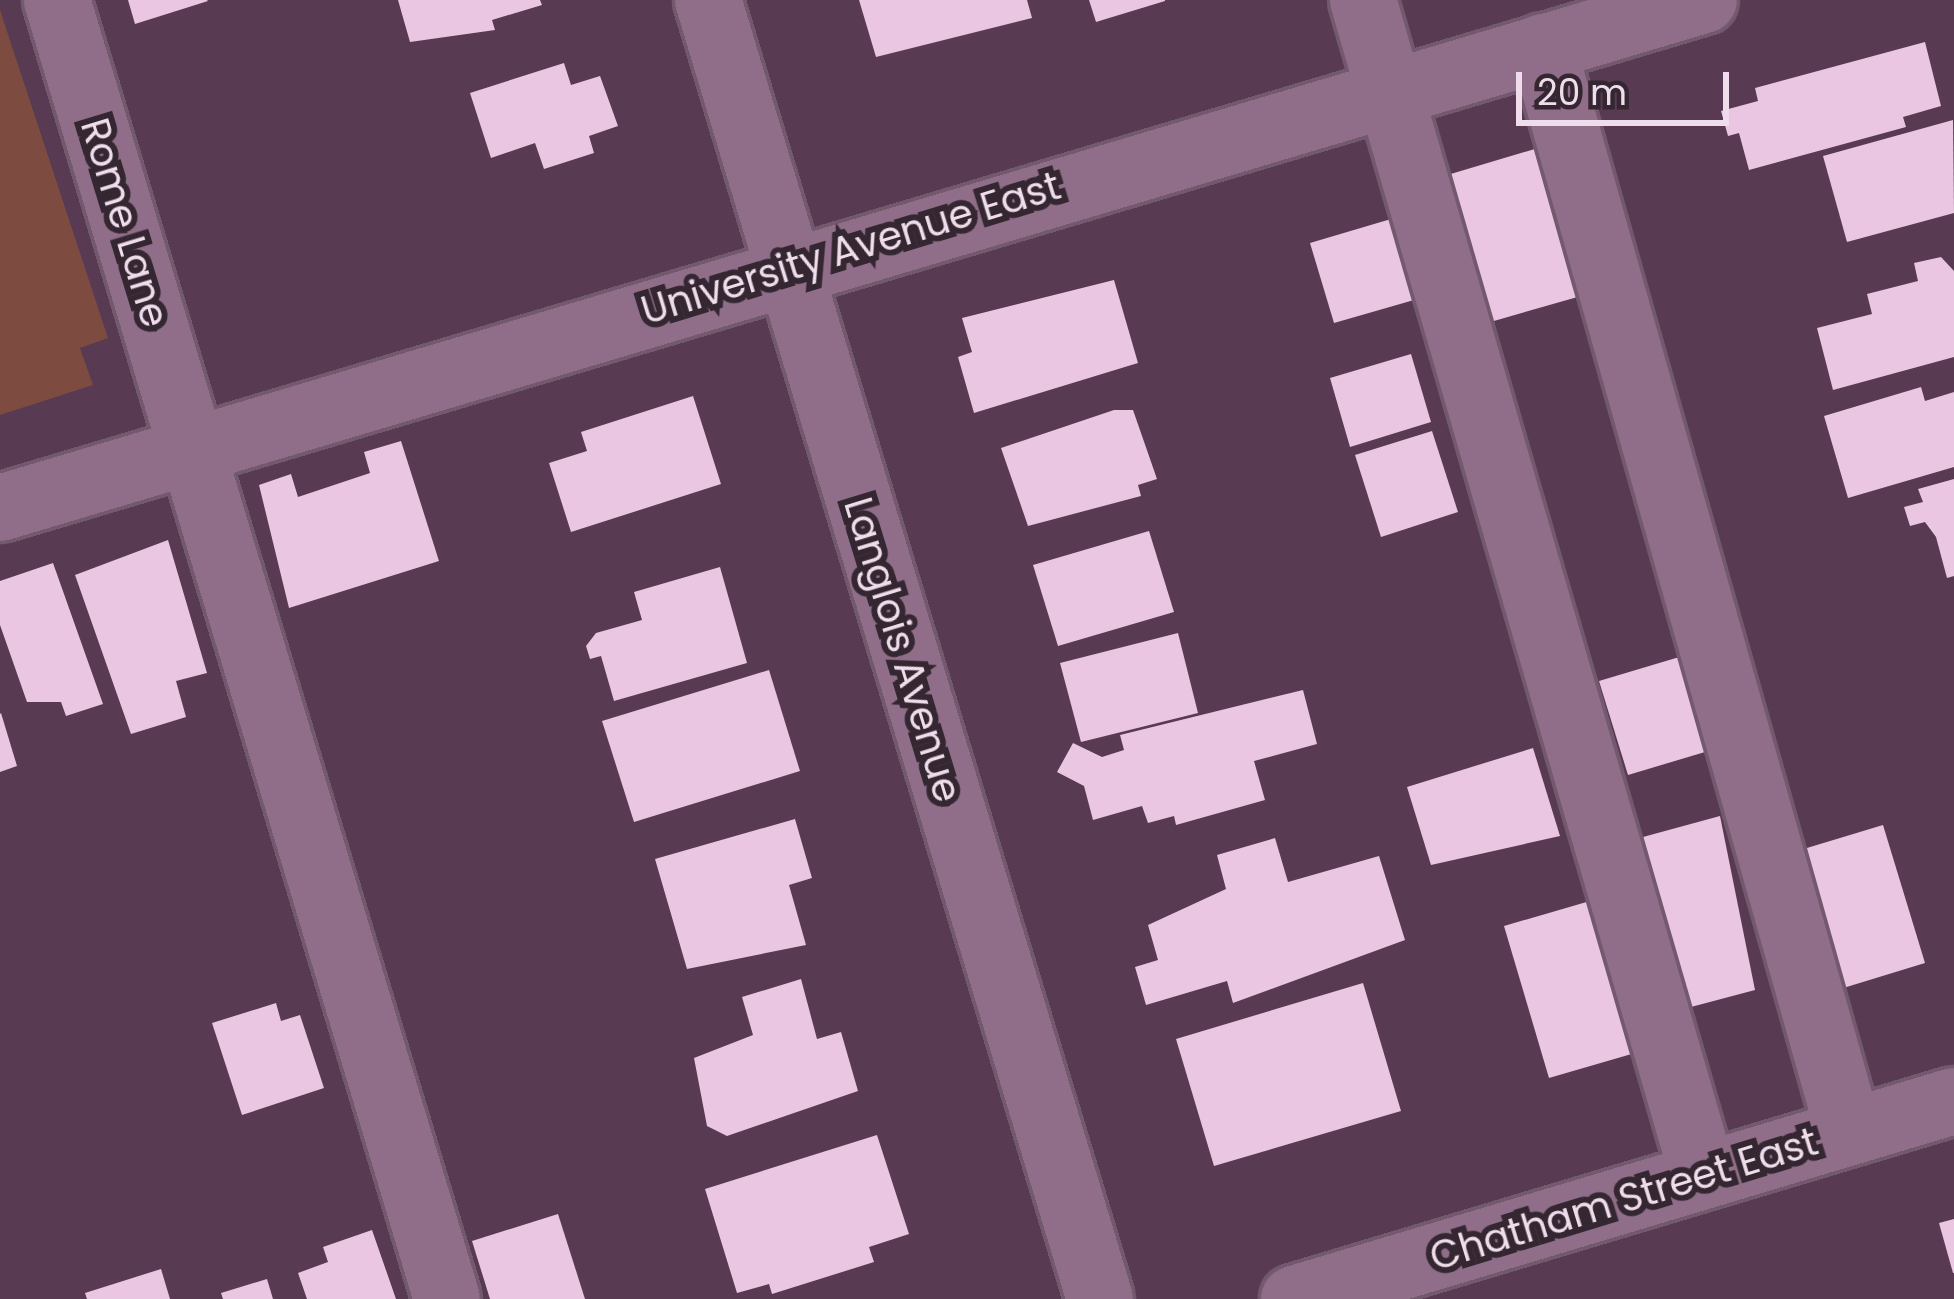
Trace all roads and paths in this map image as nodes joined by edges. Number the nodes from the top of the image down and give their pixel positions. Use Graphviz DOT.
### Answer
graph roads {
  1 [pos="57,0"];
  2 [pos="708,0"];
  3 [pos="1363,0"];
  4 [pos="1704,0"];
  5 [pos="1543,47"];
  6 [pos="1390,90"];
  7 [pos="785,266"];
  8 [pos="191,446"];
  9 [pos="0,508"];
  10 [pos="1954,1100"];
  11 [pos="1849,1132"];
  12 [pos="1703,1175"];
  13 [pos="447,1299"];
  14 [pos="1100,1299"];
  15 [pos="1294,1299"];
  1 -- 8 [label="street, Rome Lane"];
  2 -- 7 [label="street, Langlois Avenue"];
  3 -- 6 [label="street"];
  4 -- 5 [label="street, University Avenue East"];
  5 -- 6 [label="street, University Avenue East"];
  5 -- 11 [label="street"];
  6 -- 7 [label="street, University Avenue East"];
  6 -- 12 [label="street"];
  7 -- 8 [label="street, University Avenue East"];
  7 -- 14 [label="street, Langlois Avenue"];
  8 -- 9 [label="street, University Avenue East"];
  8 -- 13 [label="street, Rome Lane"];
  10 -- 11 [label="street, Chatham Street East"];
  11 -- 12 [label="street, Chatham Street East"];
  12 -- 15 [label="street, Chatham Street East"];
}
